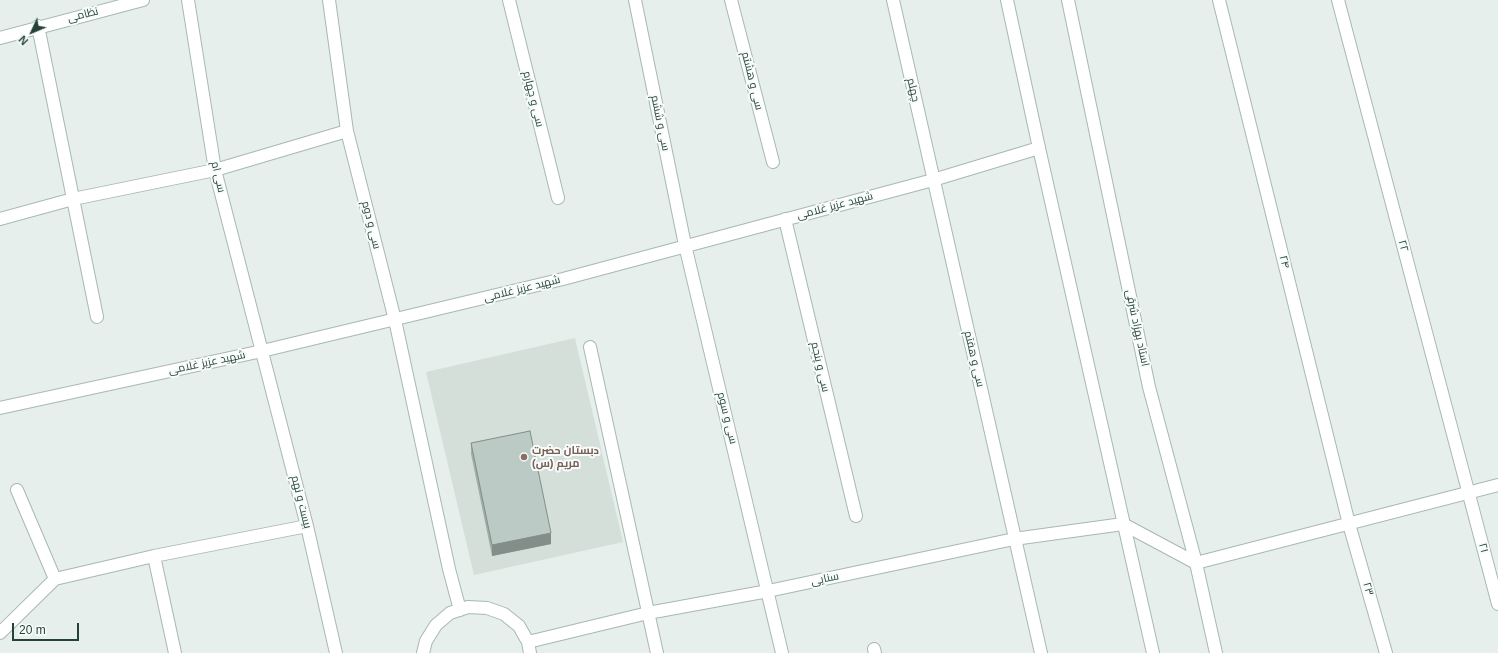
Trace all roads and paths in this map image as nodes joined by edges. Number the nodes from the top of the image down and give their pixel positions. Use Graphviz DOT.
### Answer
graph roads {
  1 [pos="143,0"];
  2 [pos="188,0"];
  3 [pos="329,0"];
  4 [pos="509,0"];
  5 [pos="635,0"];
  6 [pos="731,0"];
  7 [pos="893,0"];
  8 [pos="1007,0"];
  9 [pos="1068,0"];
  10 [pos="1219,0"];
  11 [pos="1338,0"];
  12 [pos="38,26"];
  13 [pos="0,38"];
  14 [pos="347,131"];
  15 [pos="1039,148"];
  16 [pos="773,162"];
  17 [pos="215,170"];
  18 [pos="933,180"];
  19 [pos="558,198"];
  20 [pos="73,200"];
  21 [pos="0,219"];
  22 [pos="785,219"];
  23 [pos="685,245"];
  24 [pos="97,317"];
  25 [pos="395,320"];
  26 [pos="590,347"];
  27 [pos="262,351"];
  28 [pos="0,408"];
  29 [pos="1498,484"];
  30 [pos="17,490"];
  31 [pos="1468,492"];
  32 [pos="856,516"];
  33 [pos="1123,524"];
  34 [pos="1350,524"];
  35 [pos="307,526"];
  36 [pos="1014,539"];
  37 [pos="154,556"];
  38 [pos="1196,564"];
  39 [pos="55,579"];
  40 [pos="768,591"];
  41 [pos="1498,604"];
  42 [pos="460,610"];
  43 [pos="648,613"];
  44 [pos="0,633"];
  45 [pos="529,648"];
  46 [pos="175,653"];
  47 [pos="336,653"];
  48 [pos="423,653"];
  49 [pos="657,653"];
  50 [pos="782,653"];
  51 [pos="1041,653"];
  52 [pos="1153,653"];
  53 [pos="1216,653"];
  54 [pos="1386,653"];
  1 -- 12 [label="street, نظامی"];
  2 -- 17 [label="street, سی ام"];
  3 -- 14 [label="street, سی و دوم"];
  4 -- 19 [label="street, سی و چهارم"];
  5 -- 23 [label="street, سی و ششم"];
  6 -- 16 [label="street, سی و هشتم"];
  7 -- 18 [label="street, چهلم"];
  8 -- 15 [label="street"];
  9 -- 38 [label="street, استاد بهزاد شرقی"];
  10 -- 34 [label="street, ۲۴"];
  11 -- 31 [label="street, ۲۲"];
  12 -- 13 [label="street, نظامی"];
  12 -- 20 [label="street"];
  14 -- 17 [label="street"];
  14 -- 25 [label="street, سی و دوم"];
  15 -- 18 [label="street, شهید عزیز غلامی"];
  15 -- 33 [label="street"];
  17 -- 20 [label="street"];
  17 -- 27 [label="street, سی ام"];
  18 -- 22 [label="street, شهید عزیز غلامی"];
  18 -- 36 [label="street, سی و هفتم"];
  20 -- 21 [label="street"];
  20 -- 24 [label="street"];
  22 -- 23 [label="street, شهید عزیز غلامی"];
  22 -- 32 [label="street, سی و پنجم"];
  23 -- 25 [label="street, شهید عزیز غلامی"];
  23 -- 40 [label="street, سی و سوم"];
  25 -- 27 [label="street, شهید عزیز غلامی"];
  25 -- 42 [label="street, سی و دوم"];
  26 -- 43 [label="street"];
  27 -- 28 [label="street, شهید عزیز غلامی"];
  27 -- 35 [label="street, بیست و نهم"];
  29 -- 31 [label="street"];
  30 -- 39 [label="street"];
  31 -- 34 [label="street"];
  31 -- 41 [label="street, ۲۱"];
  33 -- 36 [label="street, سنایی"];
  33 -- 38 [label="street"];
  33 -- 52 [label="street"];
  34 -- 38 [label="street"];
  34 -- 54 [label="street, ۲۳"];
  35 -- 37 [label="street"];
  35 -- 47 [label="street, بیست و نهم"];
  36 -- 40 [label="street, سنایی"];
  36 -- 51 [label="street, سی و هفتم"];
  37 -- 39 [label="street"];
  37 -- 46 [label="street"];
  38 -- 53 [label="street, استاد بهزاد شرقی"];
  39 -- 44 [label="street"];
  40 -- 43 [label="street, سنایی"];
  40 -- 50 [label="street, سی و سوم"];
  42 -- 45 [label="street"];
  42 -- 48 [label="street"];
  43 -- 45 [label="street, سنایی"];
  43 -- 49 [label="street"];
}
